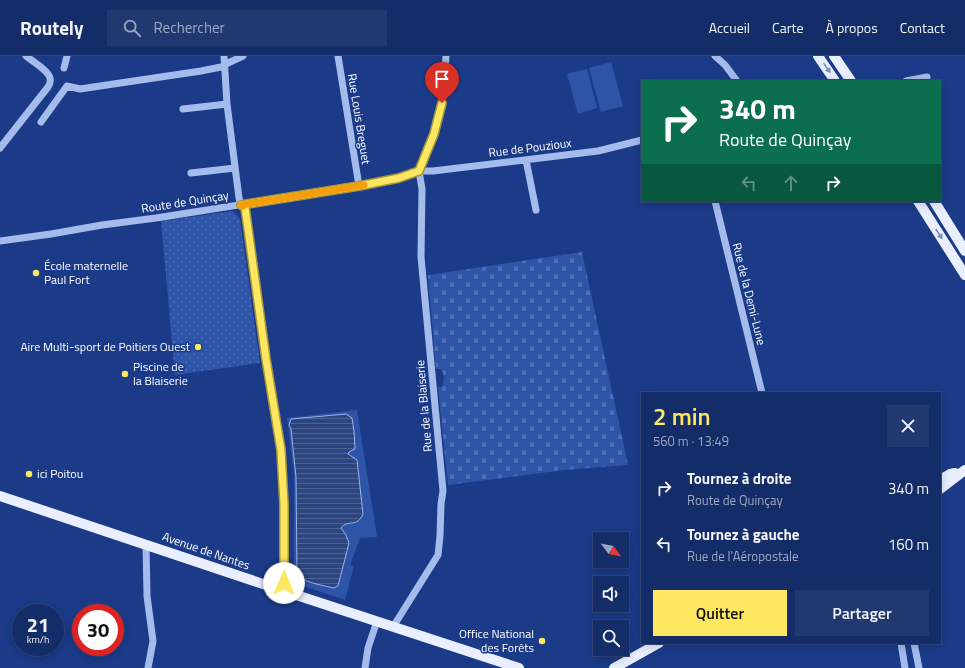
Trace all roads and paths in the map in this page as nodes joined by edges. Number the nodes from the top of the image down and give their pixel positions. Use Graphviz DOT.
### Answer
graph roads {
  1 [pos="26,56"];
  2 [pos="67,56"];
  3 [pos="224,56"];
  4 [pos="243,56"];
  5 [pos="338,56"];
  6 [pos="446,56"];
  7 [pos="715,56"];
  8 [pos="818,56"];
  9 [pos="834,56"];
  10 [pos="224,66"];
  11 [pos="64,68"];
  12 [pos="927,77"];
  13 [pos="737,80"];
  14 [pos="834,80"];
  15 [pos="850,80"];
  16 [pos="911,80"];
  17 [pos="227,104"];
  18 [pos="183,109"];
  19 [pos="41,122"];
  20 [pos="641,140"];
  21 [pos="0,148"];
  22 [pos="526,160"];
  23 [pos="236,168"];
  24 [pos="419,171"];
  25 [pos="191,173"];
  26 [pos="359,186"];
  27 [pos="715,202"];
  28 [pos="919,202"];
  29 [pos="935,202"];
  30 [pos="241,205"];
  31 [pos="536,210"];
  32 [pos="0,241"];
  33 [pos="965,251"];
  34 [pos="965,275"];
  35 [pos="762,392"];
  36 [pos="965,470"];
  37 [pos="941,479"];
  38 [pos="941,488"];
  39 [pos="0,496"];
  40 [pos="146,544"];
  41 [pos="281,590"];
  42 [pos="377,622"];
  43 [pos="393,627"];
  44 [pos="657,644"];
  45 [pos="901,644"];
  46 [pos="914,644"];
  47 [pos="148,668"];
  48 [pos="365,668"];
  49 [pos="519,668"];
  50 [pos="614,668"];
  51 [pos="905,668"];
  52 [pos="919,668"];
  1 -- 21 [label="street"];
  2 -- 11 [label="street"];
  3 -- 10 [label="street"];
  4 -- 10 [label="street"];
  5 -- 26 [label="street, Rue Louis Breguet"];
  6 -- 24 [label="street"];
  7 -- 13 [label="street"];
  8 -- 14 [label="main road, one-way"];
  9 -- 15 [label="main road"];
  10 -- 17 [label="street"];
  10 -- 19 [label="street"];
  12 -- 16 [label="street"];
  17 -- 18 [label="street"];
  17 -- 23 [label="street"];
  20 -- 22 [label="street, Rue de Pouzioux"];
  22 -- 24 [label="street, Rue de Pouzioux"];
  22 -- 31 [label="street"];
  23 -- 25 [label="street"];
  23 -- 30 [label="street"];
  24 -- 26 [label="street, Route de Quinçay"];
  24 -- 43 [label="street, Rue de la Blaiserie"];
  26 -- 30 [label="street, Route de Quinçay"];
  27 -- 35 [label="street, Rue de la Demi-Lune"];
  28 -- 34 [label="main road, one-way"];
  29 -- 33 [label="main road"];
  30 -- 32 [label="street, Route de Quinçay"];
  30 -- 41 [label="street"];
  36 -- 37 [label="main road"];
  36 -- 38 [label="main road"];
  39 -- 40 [label="main road, Avenue de Nantes"];
  40 -- 41 [label="main road, Avenue de Nantes"];
  40 -- 47 [label="street"];
  41 -- 42 [label="main road, Avenue de Nantes"];
  42 -- 43 [label="main road, Avenue de Nantes"];
  42 -- 48 [label="street"];
  43 -- 49 [label="main road, Avenue de Nantes"];
  44 -- 50 [label="main road"];
  45 -- 51 [label="street"];
  46 -- 52 [label="street"];
}
